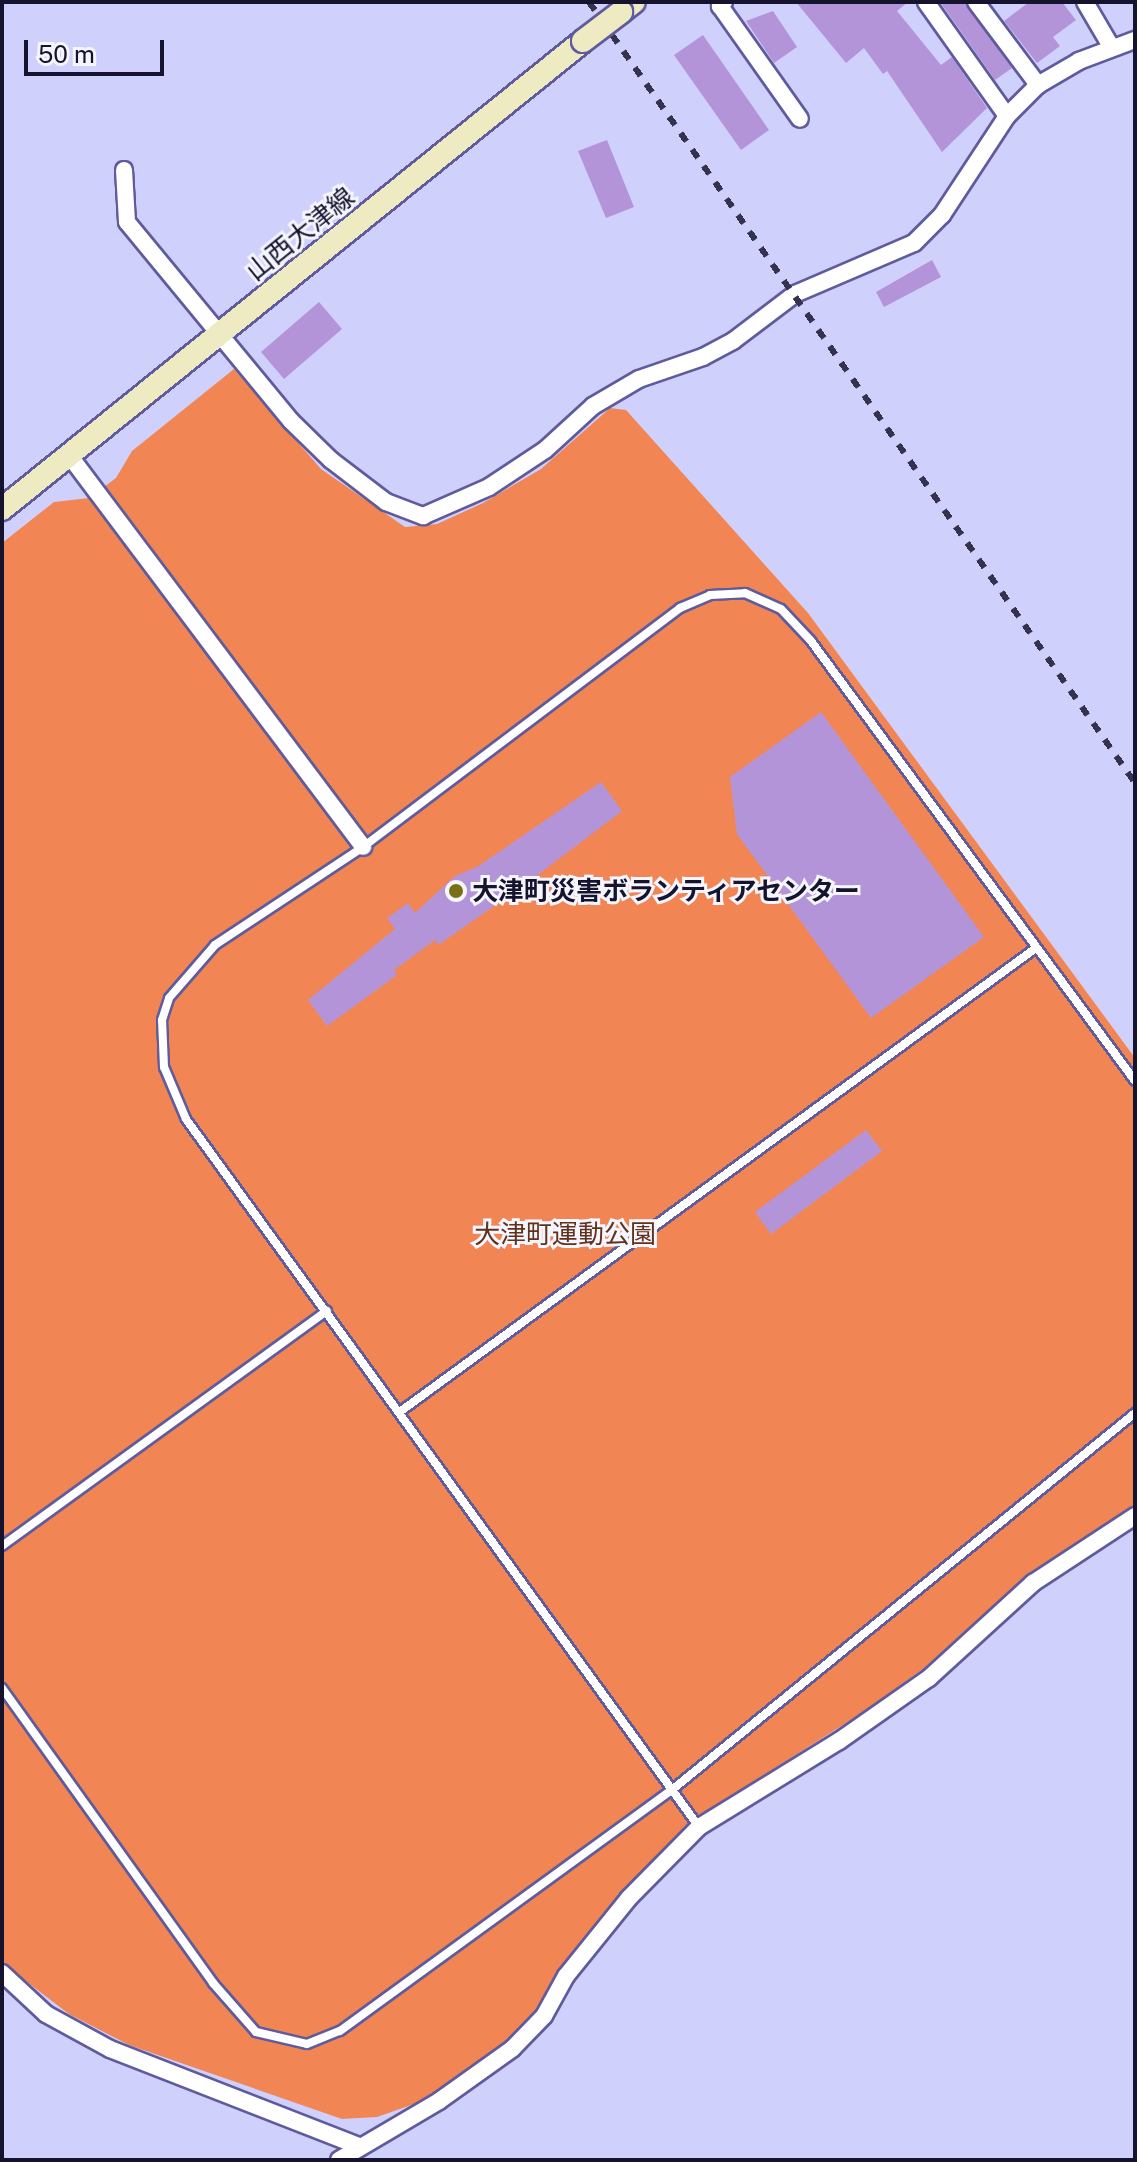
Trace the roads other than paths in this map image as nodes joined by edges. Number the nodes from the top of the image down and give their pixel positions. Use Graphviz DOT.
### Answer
graph roads {
  1 [pos="724,2"];
  2 [pos="926,2"];
  3 [pos="976,2"];
  4 [pos="1085,2"];
  5 [pos="627,7"];
  6 [pos="1135,40"];
  7 [pos="1112,48"];
  8 [pos="1038,85"];
  9 [pos="1007,116"];
  10 [pos="800,119"];
  11 [pos="124,170"];
  12 [pos="221,333"];
  13 [pos="69,455"];
  14 [pos="2,509"];
  15 [pos="363,847"];
  16 [pos="1036,948"];
  17 [pos="1135,1081"];
  18 [pos="327,1311"];
  19 [pos="401,1411"];
  20 [pos="1135,1413"];
  21 [pos="1135,1516"];
  22 [pos="2,1546"];
  23 [pos="2,1688"];
  24 [pos="673,1789"];
  25 [pos="699,1827"];
  26 [pos="2,1973"];
  27 [pos="361,2147"];
  28 [pos="339,2160"];
  1 -- 10 [label="street"];
  2 -- 9 [label="street"];
  3 -- 8 [label="street"];
  4 -- 7 [label="street"];
  5 -- 12 [label="main road, 山西大津線, bridge"];
  6 -- 7 [label="street"];
  7 -- 8 [label="street"];
  8 -- 9 [label="street"];
  9 -- 12 [label="street"];
  11 -- 12 [label="street"];
  12 -- 13 [label="main road, 山西大津線"];
  13 -- 14 [label="main road, 山西大津線"];
  13 -- 15 [label="street"];
  15 -- 16 [label="lane"];
  15 -- 18 [label="lane"];
  16 -- 17 [label="lane"];
  16 -- 19 [label="lane"];
  18 -- 19 [label="lane"];
  18 -- 22 [label="lane"];
  19 -- 24 [label="lane"];
  20 -- 24 [label="lane"];
  21 -- 25 [label="street"];
  23 -- 24 [label="lane"];
  24 -- 25 [label="lane"];
  25 -- 27 [label="street"];
  26 -- 27 [label="street"];
  27 -- 28 [label="street"];
}
